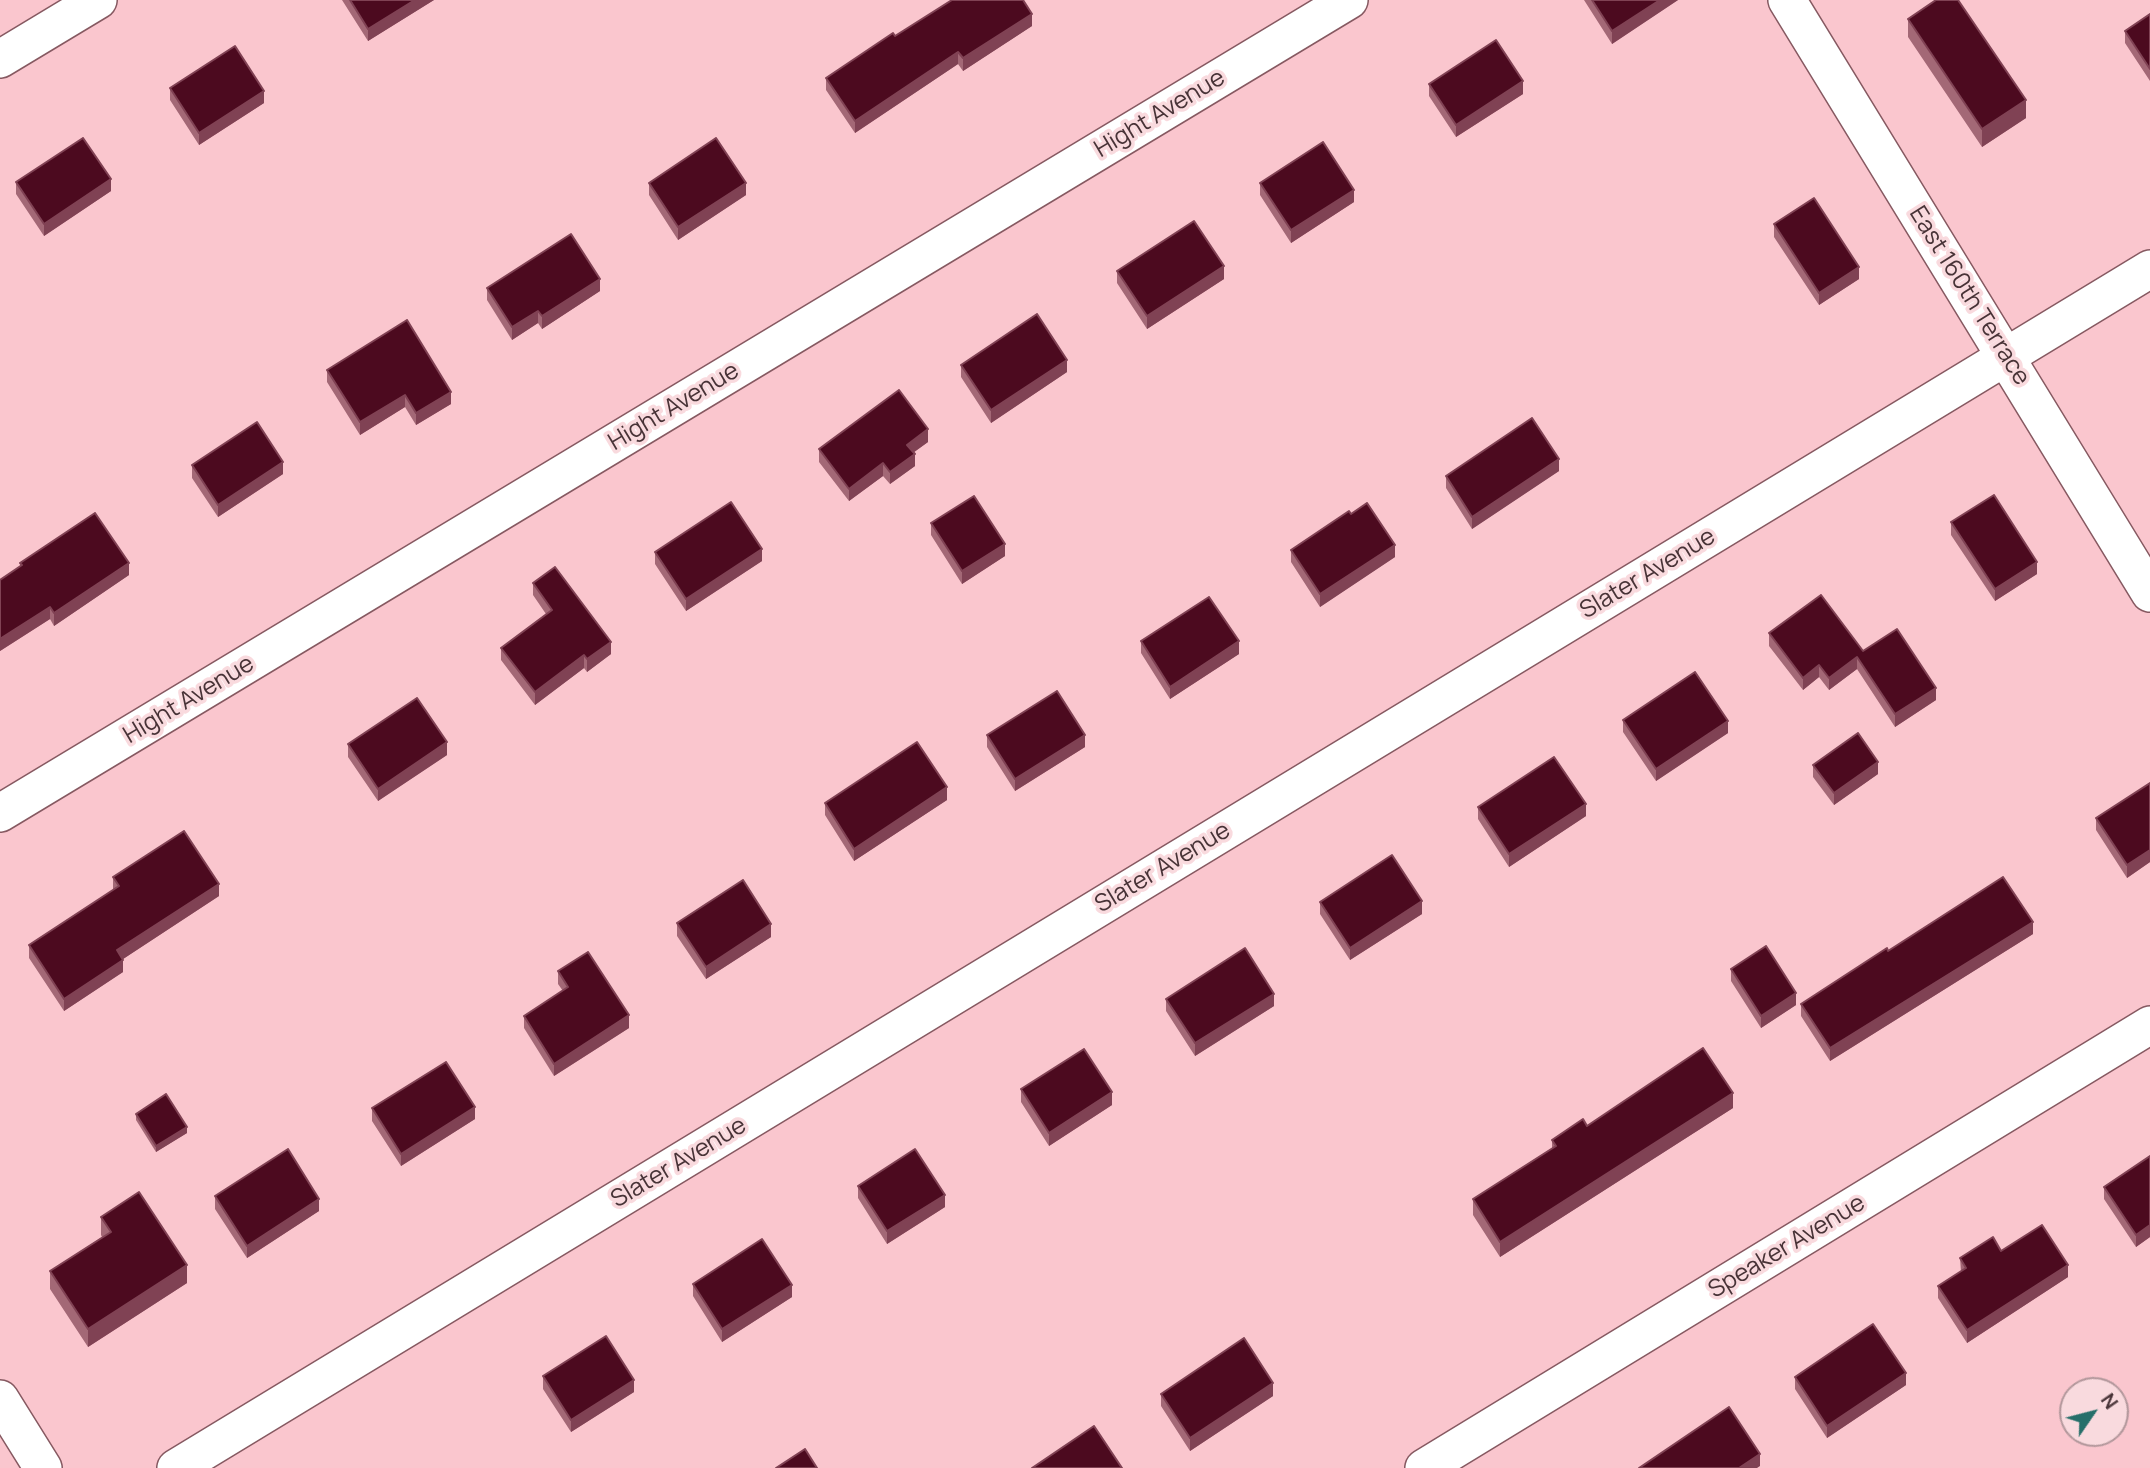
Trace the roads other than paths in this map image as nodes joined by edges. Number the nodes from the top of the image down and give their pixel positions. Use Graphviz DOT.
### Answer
graph roads {
  1 [pos="98,0"];
  2 [pos="1349,0"];
  3 [pos="1787,0"];
  4 [pos="0,59"];
  5 [pos="2150,269"];
  6 [pos="2006,356"];
  7 [pos="2150,593"];
  8 [pos="0,813"];
  9 [pos="2150,1025"];
  10 [pos="0,1399"];
  11 [pos="43,1468"];
  12 [pos="176,1468"];
  13 [pos="1424,1468"];
  1 -- 4 [label="street"];
  2 -- 8 [label="street, Hight Avenue"];
  3 -- 6 [label="street, East 160th Terrace"];
  5 -- 6 [label="street, Slater Avenue"];
  6 -- 7 [label="street, East 160th Terrace"];
  6 -- 12 [label="street, Slater Avenue"];
  9 -- 13 [label="street, Speaker Avenue"];
  10 -- 11 [label="street"];
}
